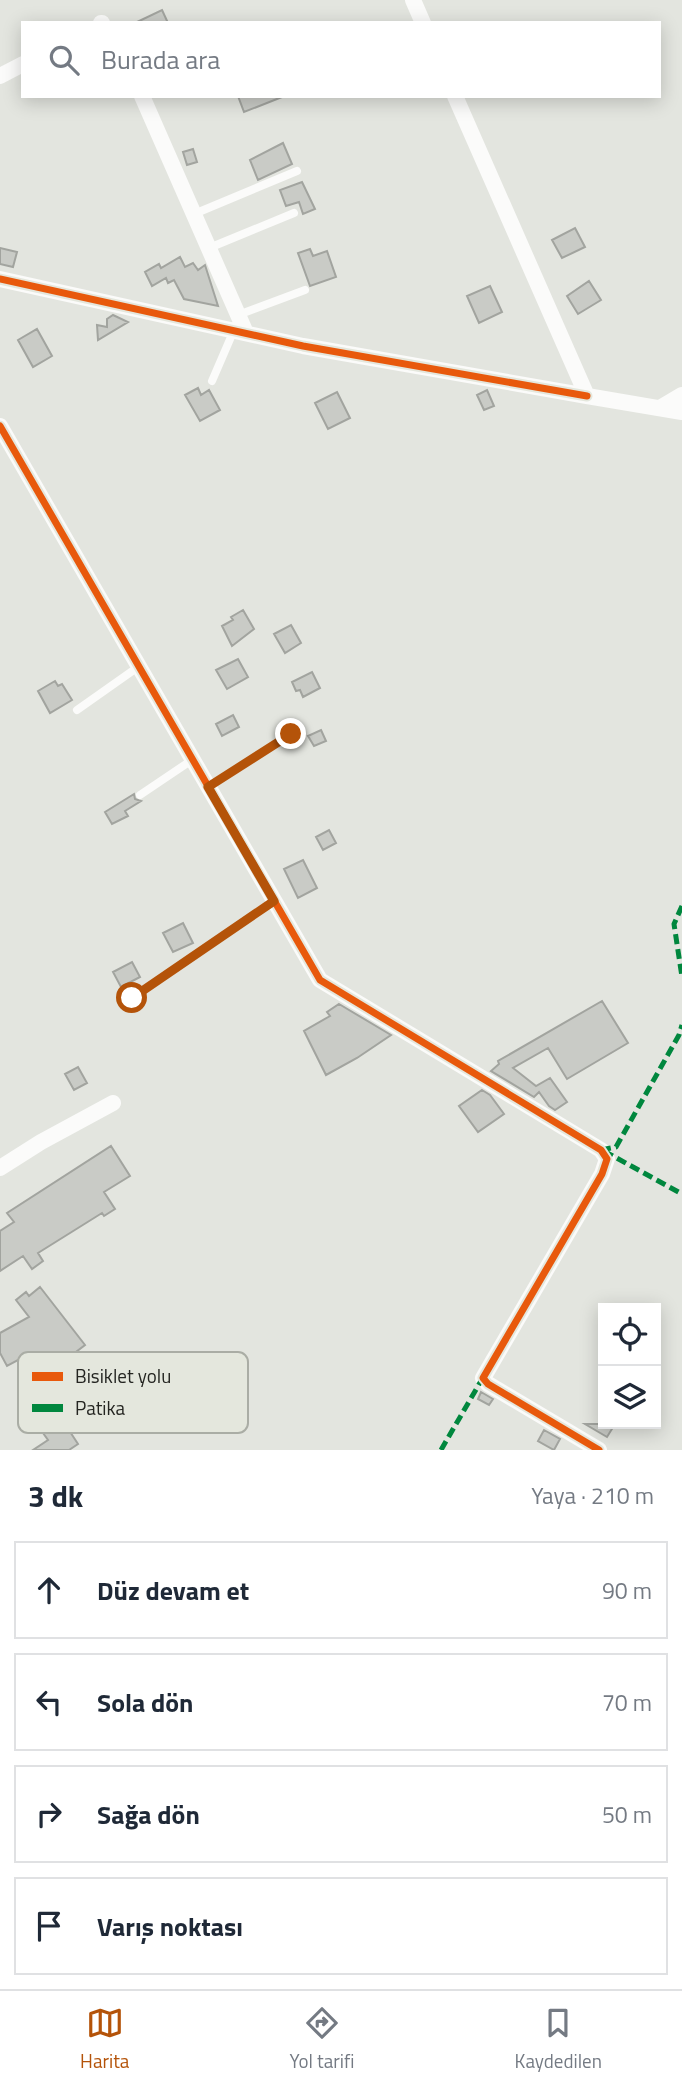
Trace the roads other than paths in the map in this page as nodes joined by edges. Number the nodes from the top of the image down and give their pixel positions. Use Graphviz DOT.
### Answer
graph roads {
  1 [pos="413,0"];
  2 [pos="422,21"];
  3 [pos="21,65"];
  4 [pos="0,76"];
  5 [pos="143,98"];
  6 [pos="456,98"];
  7 [pos="297,171"];
  8 [pos="194,214"];
  9 [pos="294,214"];
  10 [pos="209,248"];
  11 [pos="0,279"];
  12 [pos="305,290"];
  13 [pos="239,326"];
  14 [pos="212,382"];
  15 [pos="682,395"];
  16 [pos="587,396"];
  17 [pos="660,408"];
  18 [pos="682,412"];
  19 [pos="0,426"];
  20 [pos="138,667"];
  21 [pos="77,710"];
  22 [pos="291,734"];
  23 [pos="192,760"];
  24 [pos="208,787"];
  25 [pos="140,795"];
  26 [pos="274,901"];
  27 [pos="132,998"];
  28 [pos="113,1103"];
  29 [pos="0,1168"];
  30 [pos="599,1450"];
  1 -- 2 [label="street"];
  3 -- 4 [label="street"];
  5 -- 8 [label="street"];
  6 -- 16 [label="street"];
  7 -- 8 [label="lane"];
  8 -- 10 [label="street"];
  9 -- 10 [label="lane"];
  10 -- 13 [label="street"];
  11 -- 13 [label="street"];
  12 -- 13 [label="lane"];
  13 -- 14 [label="lane"];
  13 -- 16 [label="street"];
  15 -- 17 [label="street"];
  16 -- 17 [label="street"];
  17 -- 18 [label="street"];
  19 -- 20 [label="street"];
  20 -- 21 [label="lane"];
  20 -- 23 [label="street"];
  22 -- 24 [label="lane"];
  23 -- 24 [label="street"];
  23 -- 25 [label="lane"];
  24 -- 26 [label="street"];
  26 -- 27 [label="lane"];
  26 -- 30 [label="street"];
  28 -- 29 [label="street"];
}
